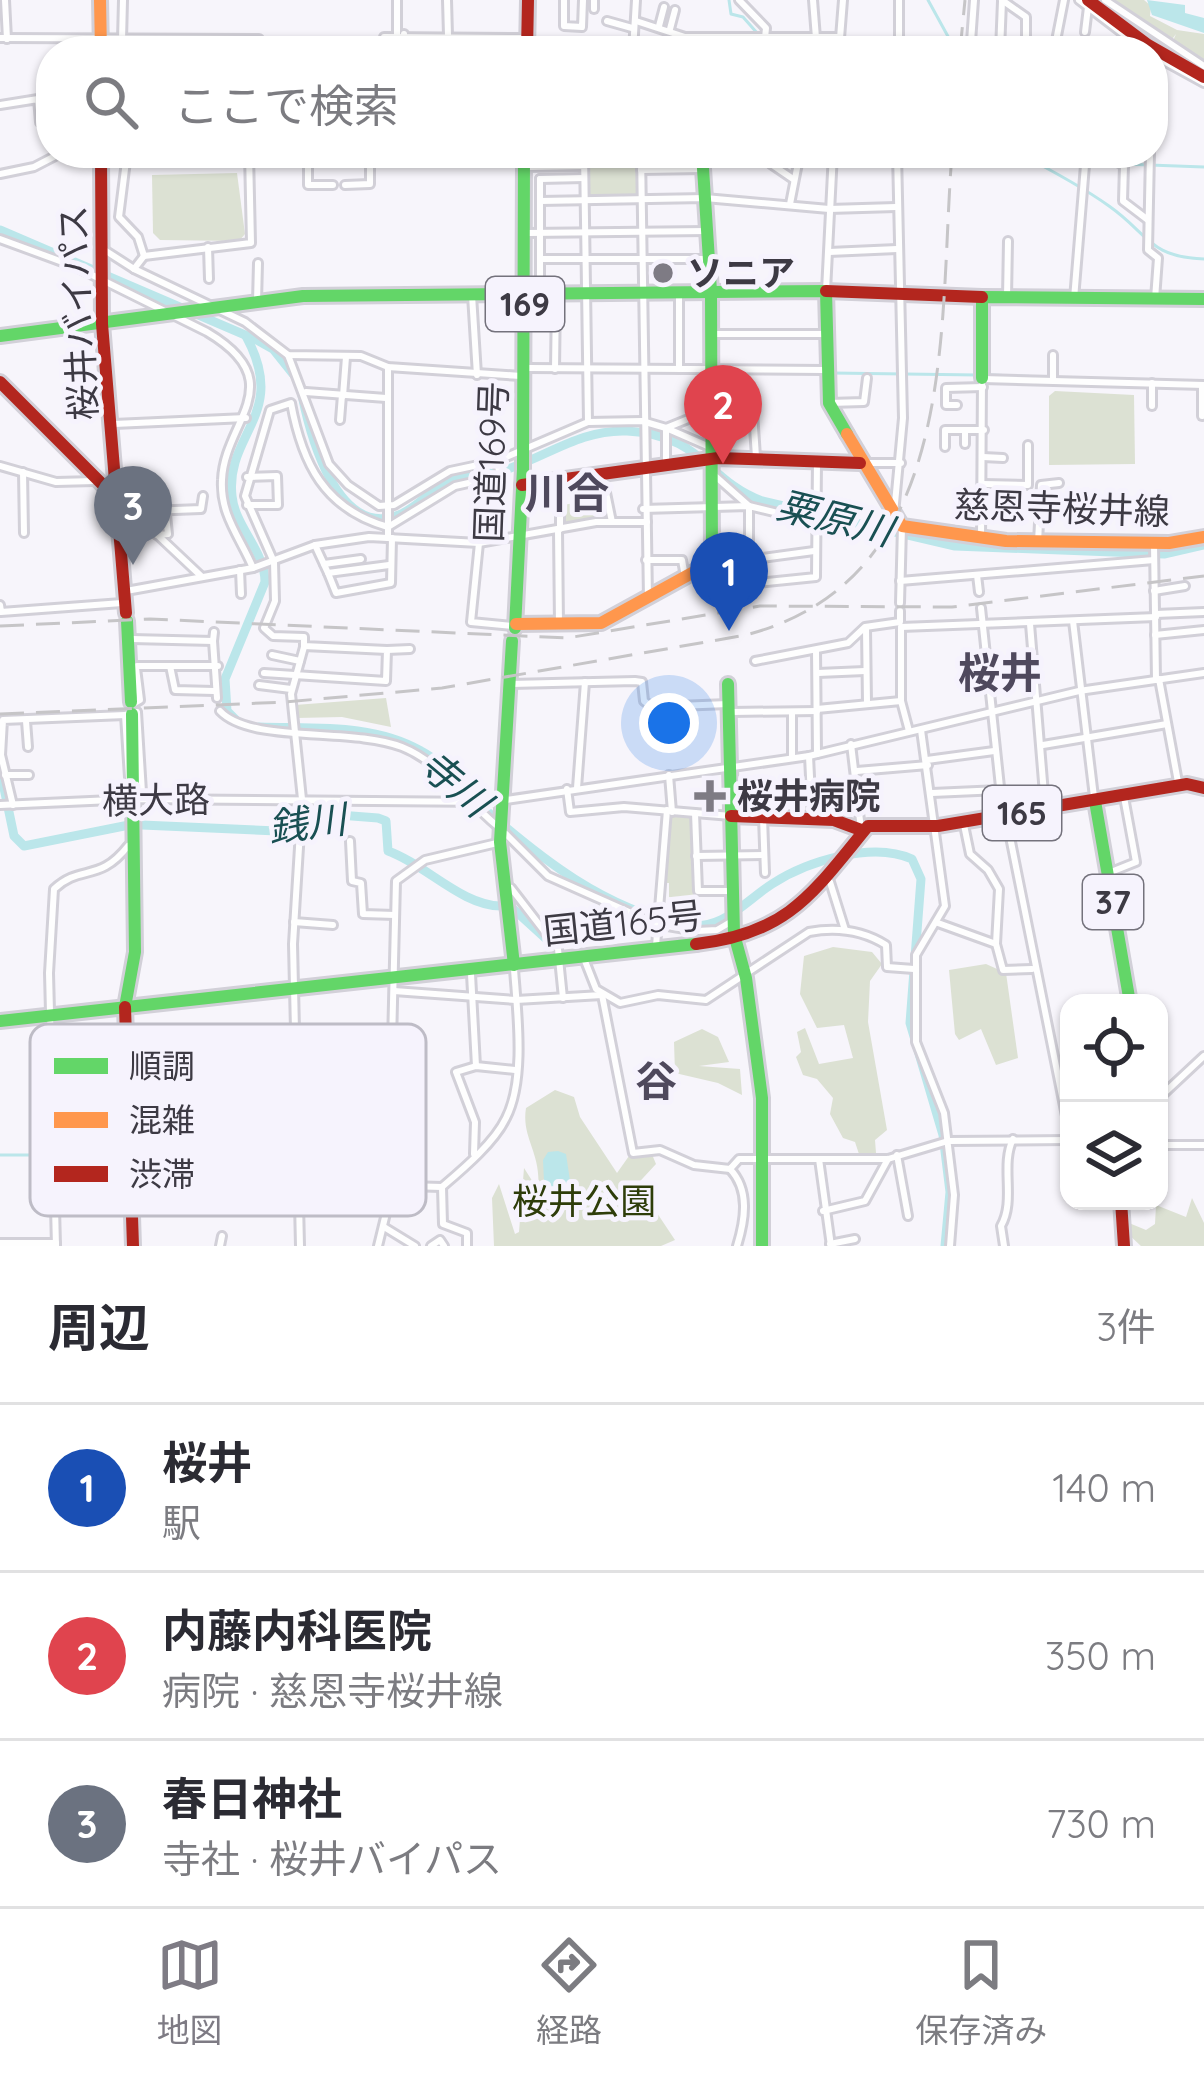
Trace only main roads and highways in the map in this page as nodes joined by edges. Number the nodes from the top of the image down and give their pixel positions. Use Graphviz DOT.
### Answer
graph roads {
  1 [pos="100,0"];
  2 [pos="528,0"];
  3 [pos="1092,1"];
  4 [pos="100,36"];
  5 [pos="527,36"];
  6 [pos="1146,36"];
  7 [pos="1168,51"];
  8 [pos="1204,74"];
  9 [pos="101,168"];
  10 [pos="524,168"];
  11 [pos="703,168"];
  12 [pos="532,291"];
  13 [pos="711,291"];
  14 [pos="826,291"];
  15 [pos="982,297"];
  16 [pos="1204,299"];
  17 [pos="102,325"];
  18 [pos="0,336"];
  19 [pos="983,379"];
  20 [pos="0,382"];
  21 [pos="713,458"];
  22 [pos="860,463"];
  23 [pos="522,484"];
  24 [pos="120,489"];
  25 [pos="1204,537"];
  26 [pos="748,560"];
  27 [pos="712,562"];
  28 [pos="514,630"];
  29 [pos="728,685"];
  30 [pos="1204,772"];
  31 [pos="1183,785"];
  32 [pos="1204,788"];
  33 [pos="1095,801"];
  34 [pos="731,815"];
  35 [pos="861,830"];
  36 [pos="736,940"];
  37 [pos="514,965"];
  38 [pos="1128,994"];
  39 [pos="125,1006"];
  40 [pos="0,1021"];
  41 [pos="126,1024"];
  42 [pos="1122,1210"];
  43 [pos="132,1216"];
  44 [pos="133,1246"];
  45 [pos="762,1246"];
  46 [pos="1124,1246"];
  1 -- 4 [label="main road"];
  2 -- 5 [label="main road"];
  3 -- 6 [label="main road"];
  7 -- 8 [label="main road"];
  9 -- 17 [label="main road, 桜井バイパス"];
  10 -- 12 [label="main road, 国道169号 / 169"];
  11 -- 13 [label="main road"];
  12 -- 13 [label="main road"];
  12 -- 17 [label="main road"];
  12 -- 23 [label="main road, 国道169号 / 169"];
  13 -- 14 [label="main road"];
  13 -- 21 [label="main road"];
  14 -- 15 [label="main road"];
  14 -- 22 [label="main road"];
  15 -- 16 [label="main road"];
  15 -- 19 [label="main road"];
  17 -- 18 [label="main road"];
  17 -- 24 [label="main road, 桜井バイパス"];
  20 -- 24 [label="main road"];
  21 -- 22 [label="main road"];
  21 -- 23 [label="main road"];
  21 -- 27 [label="main road"];
  22 -- 25 [label="main road, 慈恩寺桜井線"];
  23 -- 28 [label="main road, 国道169号 / 169"];
  24 -- 39 [label="main road, 桜井バイパス"];
  26 -- 27 [label="main road"];
  27 -- 28 [label="main road"];
  28 -- 37 [label="main road, 国道169号 / 169"];
  29 -- 34 [label="main road"];
  30 -- 31 [label="main road"];
  31 -- 32 [label="main road, 165"];
  31 -- 33 [label="main road, 165"];
  33 -- 35 [label="main road, 165"];
  33 -- 38 [label="main road, 37"];
  34 -- 35 [label="main road"];
  34 -- 36 [label="main road"];
  35 -- 36 [label="main road, 国道165号"];
  36 -- 37 [label="main road, 国道165号"];
  36 -- 45 [label="main road"];
  37 -- 39 [label="main road, 国道165号"];
  39 -- 40 [label="main road, 国道165号"];
  39 -- 41 [label="main road, 桜井バイパス"];
  42 -- 46 [label="main road"];
  43 -- 44 [label="main road, 桜井バイパス"];
}
